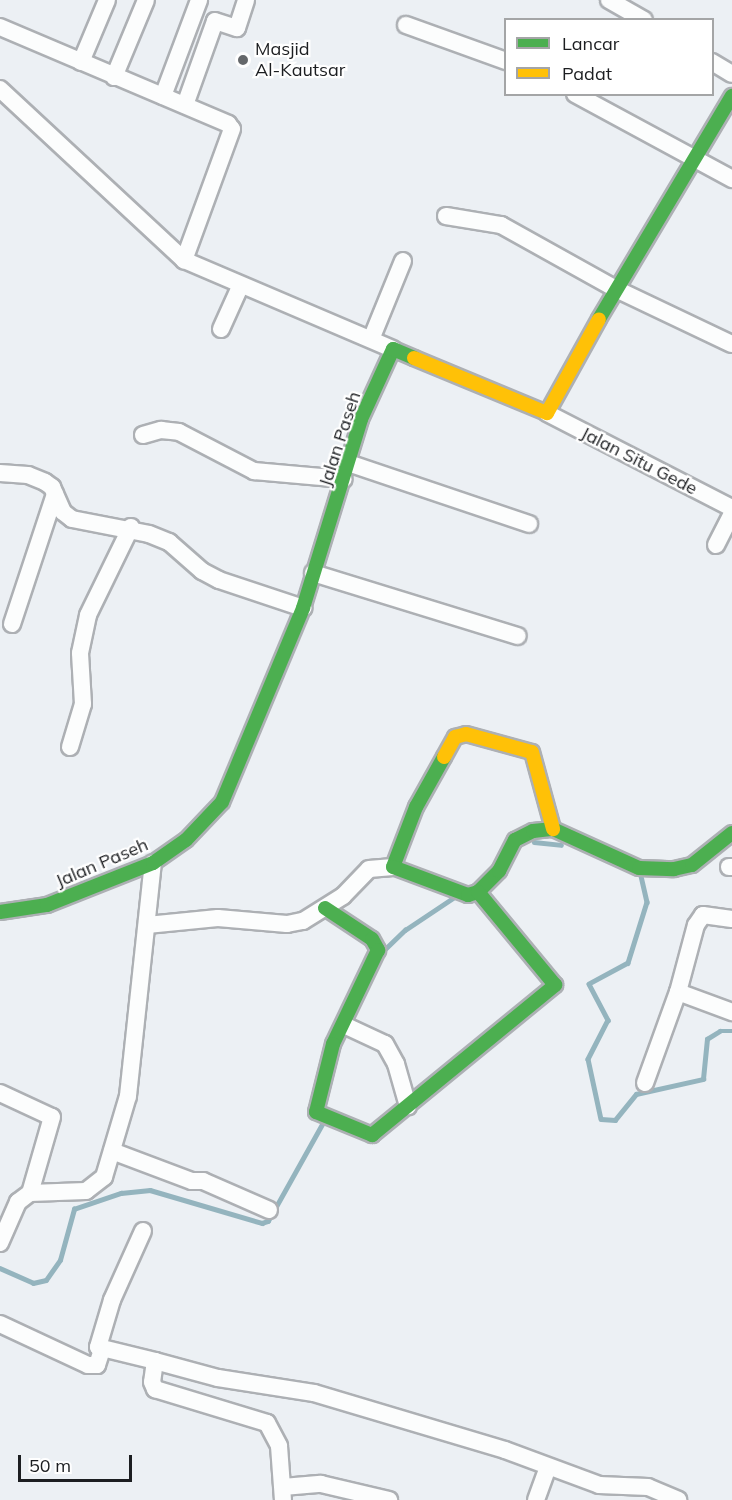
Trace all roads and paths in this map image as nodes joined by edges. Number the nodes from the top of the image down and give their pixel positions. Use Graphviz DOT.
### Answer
graph roads {
  1 [pos="107,0"];
  2 [pos="146,0"];
  3 [pos="198,0"];
  4 [pos="246,0"];
  5 [pos="609,0"];
  6 [pos="640,18"];
  7 [pos="406,25"];
  8 [pos="0,27"];
  9 [pos="504,60"];
  10 [pos="81,62"];
  11 [pos="714,63"];
  12 [pos="732,74"];
  13 [pos="114,77"];
  14 [pos="0,89"];
  15 [pos="163,96"];
  16 [pos="579,96"];
  17 [pos="732,96"];
  18 [pos="185,105"];
  19 [pos="693,156"];
  20 [pos="732,179"];
  21 [pos="446,216"];
  22 [pos="184,261"];
  23 [pos="403,261"];
  24 [pos="240,287"];
  25 [pos="616,289"];
  26 [pos="221,329"];
  27 [pos="372,337"];
  28 [pos="732,344"];
  29 [pos="393,349"];
  30 [pos="547,413"];
  31 [pos="143,435"];
  32 [pos="346,471"];
  33 [pos="0,473"];
  34 [pos="55,494"];
  35 [pos="732,508"];
  36 [pos="732,513"];
  37 [pos="529,524"];
  38 [pos="131,527"];
  39 [pos="716,545"];
  40 [pos="313,573"];
  41 [pos="303,608"];
  42 [pos="12,624"];
  43 [pos="518,636"];
  44 [pos="70,747"];
  45 [pos="553,829"];
  46 [pos="732,833"];
  47 [pos="153,863"];
  48 [pos="393,867"];
  49 [pos="481,894"];
  50 [pos="325,908"];
  51 [pos="0,912"];
  52 [pos="732,919"];
  53 [pos="147,926"];
  54 [pos="678,992"];
  55 [pos="732,1012"];
  56 [pos="346,1026"];
  57 [pos="645,1083"];
  58 [pos="0,1093"];
  59 [pos="408,1106"];
  60 [pos="112,1151"];
  61 [pos="30,1193"];
  62 [pos="269,1210"];
  63 [pos="143,1231"];
  64 [pos="0,1244"];
  65 [pos="0,1324"];
  66 [pos="102,1350"];
  67 [pos="155,1361"];
  68 [pos="548,1467"];
  69 [pos="283,1494"];
  70 [pos="389,1500"];
  71 [pos="536,1500"];
  72 [pos="678,1500"];
  1 -- 10 [label="street"];
  2 -- 13 [label="street"];
  3 -- 15 [label="street"];
  4 -- 18 [label="street"];
  5 -- 6 [label="street"];
  7 -- 9 [label="street"];
  8 -- 10 [label="street"];
  10 -- 13 [label="street"];
  11 -- 12 [label="street"];
  13 -- 15 [label="street"];
  14 -- 22 [label="street"];
  15 -- 18 [label="street"];
  16 -- 19 [label="street"];
  17 -- 19 [label="street"];
  18 -- 22 [label="street"];
  19 -- 20 [label="street"];
  19 -- 25 [label="street"];
  21 -- 25 [label="street"];
  22 -- 24 [label="street"];
  23 -- 27 [label="street"];
  24 -- 26 [label="street"];
  24 -- 27 [label="street"];
  25 -- 28 [label="street"];
  25 -- 30 [label="street"];
  27 -- 29 [label="street"];
  29 -- 30 [label="street"];
  29 -- 32 [label="street, Jalan Paseh"];
  30 -- 35 [label="street, Jalan Situ Gede"];
  31 -- 32 [label="street"];
  32 -- 37 [label="street"];
  32 -- 40 [label="street, Jalan Paseh"];
  33 -- 34 [label="street"];
  34 -- 38 [label="street"];
  34 -- 42 [label="street"];
  36 -- 39 [label="street"];
  38 -- 41 [label="street"];
  38 -- 44 [label="street"];
  40 -- 41 [label="street, Jalan Paseh"];
  40 -- 43 [label="street"];
  41 -- 47 [label="street, Jalan Paseh"];
  45 -- 46 [label="street"];
  45 -- 48 [label="street"];
  45 -- 49 [label="street"];
  47 -- 51 [label="street, Jalan Paseh"];
  47 -- 53 [label="street"];
  48 -- 49 [label="street"];
  48 -- 50 [label="street"];
  49 -- 59 [label="street"];
  50 -- 53 [label="street"];
  50 -- 56 [label="street"];
  52 -- 54 [label="street"];
  53 -- 60 [label="street"];
  54 -- 55 [label="street"];
  54 -- 57 [label="street"];
  56 -- 59 [label="street"];
  56 -- 59 [label="street"];
  58 -- 61 [label="street"];
  60 -- 61 [label="street"];
  60 -- 62 [label="street"];
  61 -- 64 [label="street"];
  63 -- 66 [label="street"];
  65 -- 66 [label="street"];
  66 -- 67 [label="street"];
  67 -- 68 [label="street"];
  67 -- 69 [label="street"];
  68 -- 71 [label="street"];
  68 -- 72 [label="street"];
  69 -- 70 [label="street"];
}
